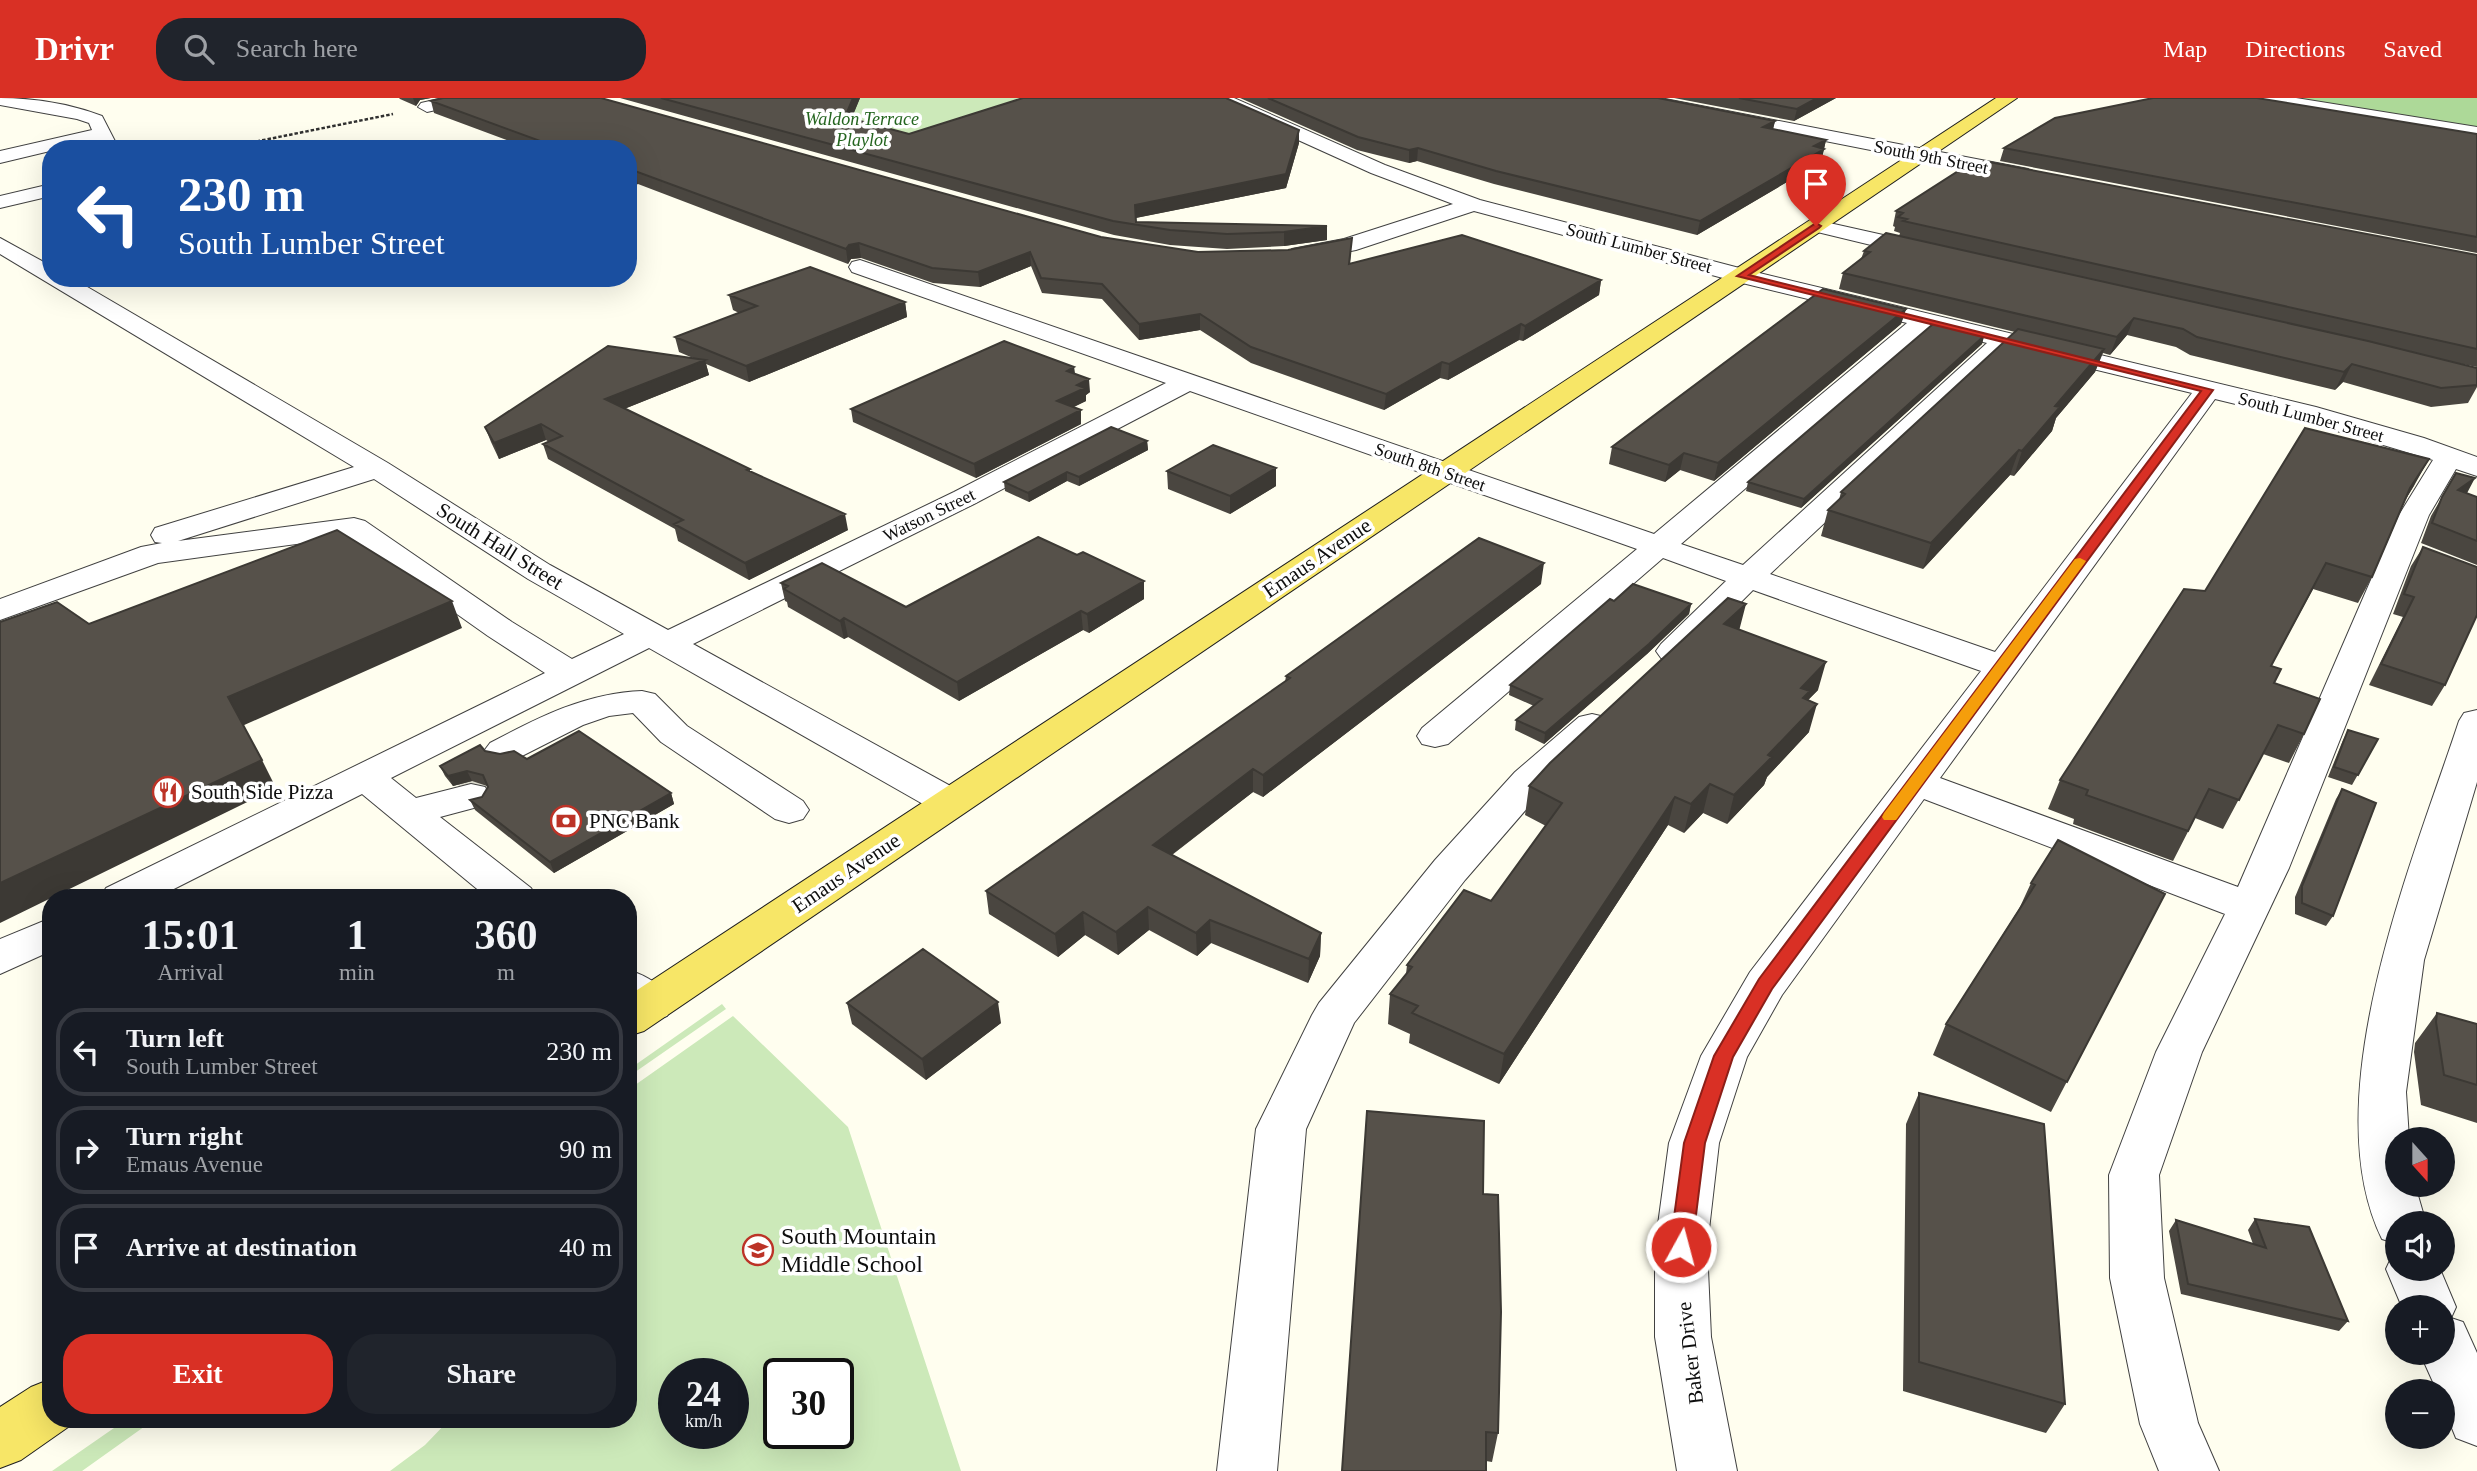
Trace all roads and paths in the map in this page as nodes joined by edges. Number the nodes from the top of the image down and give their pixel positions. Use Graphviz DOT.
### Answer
graph roads {
  1 [pos="465,98"];
  2 [pos="1220,98"];
  3 [pos="1633,98"];
  4 [pos="2008,98"];
  5 [pos="2263,98"];
  6 [pos="0,100"];
  7 [pos="427,107"];
  8 [pos="2477,132"];
  9 [pos="106,140"];
  10 [pos="264,140"];
  11 [pos="42,151"];
  12 [pos="1923,155"];
  13 [pos="0,157"];
  14 [pos="2045,179"];
  15 [pos="42,192"];
  16 [pos="0,202"];
  17 [pos="1473,204"];
  18 [pos="1816,226"];
  19 [pos="0,245"];
  20 [pos="1285,256"];
  21 [pos="1949,256"];
  22 [pos="24,260"];
  23 [pos="0,264"];
  24 [pos="860,267"];
  25 [pos="42,271"];
  26 [pos="1742,276"];
  27 [pos="70,287"];
  28 [pos="1926,320"];
  29 [pos="2006,339"];
  30 [pos="1188,382"];
  31 [pos="2208,390"];
  32 [pos="2463,462"];
  33 [pos="378,468"];
  34 [pos="1446,472"];
  35 [pos="1658,547"];
  36 [pos="152,554"];
  37 [pos="1747,578"];
  38 [pos="0,610"];
  39 [pos="659,638"];
  40 [pos="2001,666"];
  41 [pos="1651,673"];
  42 [pos="570,674"];
  43 [pos="1620,700"];
  44 [pos="2477,721"];
  45 [pos="1435,736"];
  46 [pos="515,759"];
  47 [pos="364,776"];
  48 [pos="1915,782"];
  49 [pos="460,788"];
  50 [pos="951,803"];
  51 [pos="789,810"];
  52 [pos="409,812"];
  53 [pos="139,889"];
  54 [pos="505,889"];
  55 [pos="2249,907"];
  56 [pos="42,937"];
  57 [pos="0,958"];
  58 [pos="637,1002"];
  59 [pos="2397,1211"];
  60 [pos="2454,1365"];
  61 [pos="42,1412"];
  62 [pos="2477,1418"];
  63 [pos="0,1440"];
  64 [pos="1247,1471"];
  65 [pos="1707,1471"];
  66 [pos="2189,1471"];
  1 -- 7 [label="street"];
  2 -- 17 [label="street, South Lumber Street"];
  3 -- 12 [label="street, South 9th Street"];
  4 -- 12 [label="main road, Emaus Avenue"];
  5 -- 8 [label="street"];
  6 -- 9 [label="street"];
  7 -- 10 [label="path"];
  11 -- 13 [label="street"];
  12 -- 14 [label="street, South 9th Street"];
  12 -- 18 [label="main road, Emaus Avenue"];
  15 -- 16 [label="street"];
  17 -- 20 [label="street"];
  17 -- 26 [label="street, South Lumber Street"];
  18 -- 21 [label="street"];
  18 -- 26 [label="main road, Emaus Avenue"];
  19 -- 22 [label="street, South Hall Street"];
  22 -- 23 [label="street"];
  22 -- 25 [label="street, South Hall Street"];
  24 -- 30 [label="street, South 8th Street"];
  26 -- 28 [label="street, South Lumber Street"];
  26 -- 34 [label="main road, Emaus Avenue"];
  27 -- 33 [label="street, South Hall Street"];
  28 -- 29 [label="street, South Lumber Street"];
  28 -- 35 [label="street"];
  29 -- 31 [label="street, South Lumber Street"];
  29 -- 37 [label="street"];
  30 -- 34 [label="street, South 8th Street"];
  30 -- 39 [label="street, Watson Street"];
  31 -- 32 [label="street, South Lumber Street"];
  31 -- 40 [label="street, Baker Drive"];
  32 -- 55 [label="street"];
  33 -- 36 [label="street"];
  33 -- 39 [label="street, South Hall Street"];
  34 -- 35 [label="street, South 8th Street"];
  34 -- 50 [label="main road, Emaus Avenue"];
  35 -- 37 [label="street, South 8th Street"];
  35 -- 45 [label="street"];
  36 -- 38 [label="street"];
  36 -- 42 [label="street"];
  37 -- 40 [label="street, South 8th Street"];
  37 -- 41 [label="street"];
  39 -- 42 [label="street, Watson Street"];
  39 -- 50 [label="street, South Hall Street"];
  40 -- 48 [label="street, Baker Drive"];
  42 -- 47 [label="street, Watson Street"];
  43 -- 64 [label="street"];
  44 -- 59 [label="street"];
  46 -- 51 [label="street"];
  47 -- 52 [label="street"];
  47 -- 53 [label="street, Watson Street"];
  48 -- 55 [label="street"];
  48 -- 65 [label="street, Baker Drive"];
  49 -- 52 [label="street"];
  50 -- 58 [label="main road, Emaus Avenue"];
  52 -- 54 [label="street"];
  55 -- 66 [label="street"];
  56 -- 57 [label="street"];
  60 -- 62 [label="street"];
  61 -- 63 [label="main road"];
}
